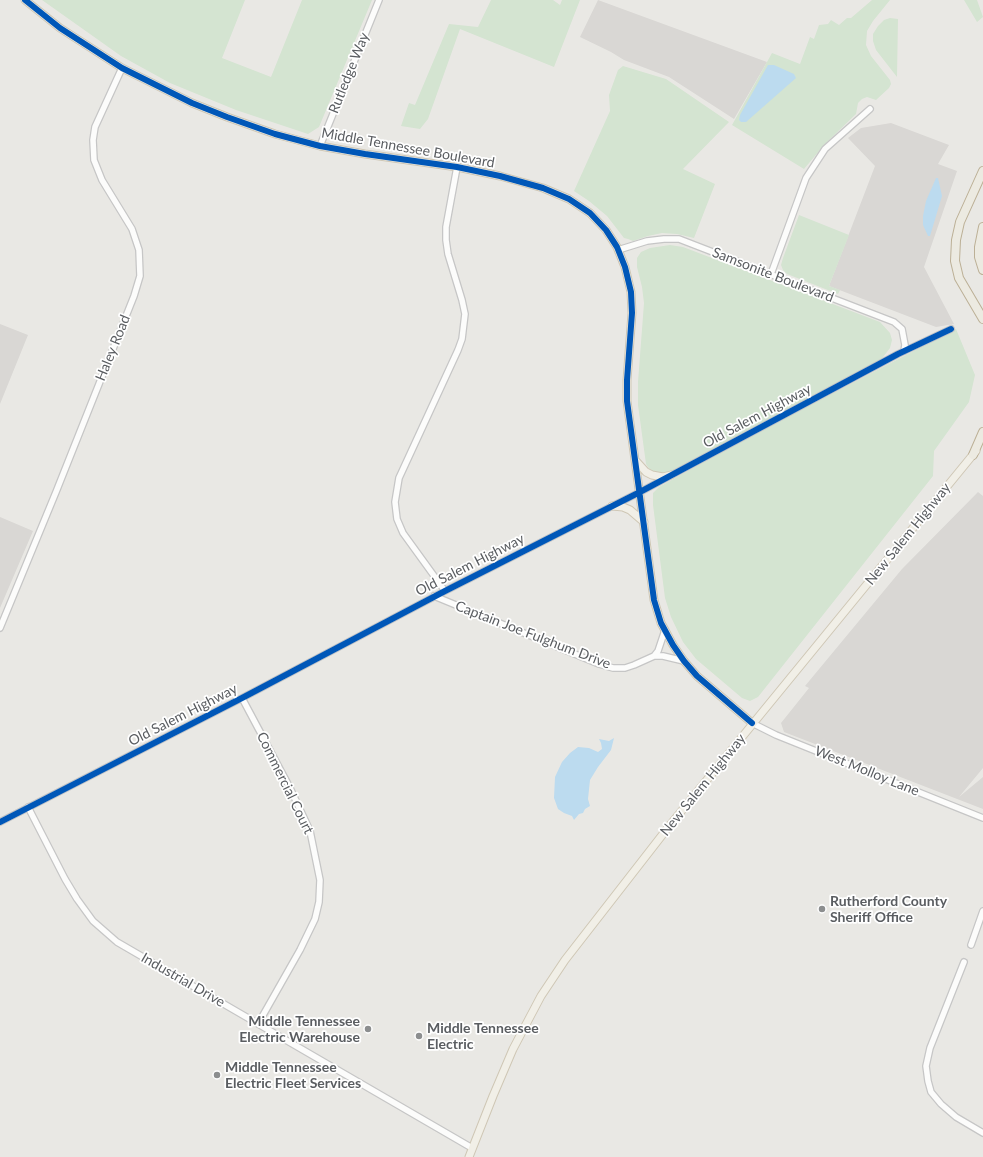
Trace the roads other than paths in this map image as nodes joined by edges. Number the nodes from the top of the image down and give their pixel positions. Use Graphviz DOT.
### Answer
graph roads {
  1 [pos="25,0"];
  2 [pos="378,0"];
  3 [pos="122,68"];
  4 [pos="870,109"];
  5 [pos="320,146"];
  6 [pos="457,167"];
  7 [pos="983,171"];
  8 [pos="983,226"];
  9 [pos="618,250"];
  10 [pos="983,270"];
  11 [pos="771,274"];
  12 [pos="974,305"];
  13 [pos="983,312"];
  14 [pos="983,319"];
  15 [pos="951,329"];
  16 [pos="904,351"];
  17 [pos="983,432"];
  18 [pos="983,442"];
  19 [pos="973,455"];
  20 [pos="636,461"];
  21 [pos="672,475"];
  22 [pos="640,492"];
  23 [pos="612,506"];
  24 [pos="644,522"];
  25 [pos="445,591"];
  26 [pos="434,596"];
  27 [pos="0,628"];
  28 [pos="665,630"];
  29 [pos="654,656"];
  30 [pos="684,661"];
  31 [pos="242,698"];
  32 [pos="752,723"];
  33 [pos="28,807"];
  34 [pos="983,818"];
  35 [pos="0,822"];
  36 [pos="983,911"];
  37 [pos="970,945"];
  38 [pos="964,962"];
  39 [pos="258,1024"];
  40 [pos="983,1133"];
  41 [pos="472,1148"];
  42 [pos="469,1157"];
  1 -- 3 [label="main road, Middle Tennessee Boulevard"];
  2 -- 5 [label="street, Rutledge Way"];
  3 -- 5 [label="main road, Middle Tennessee Boulevard"];
  3 -- 27 [label="street, Haley Road"];
  4 -- 11 [label="street"];
  5 -- 6 [label="main road, Middle Tennessee Boulevard"];
  6 -- 9 [label="main road, Middle Tennessee Boulevard"];
  6 -- 25 [label="street, Captain Joe Fulghum Drive"];
  7 -- 12 [label="highway"];
  8 -- 10 [label="highway"];
  9 -- 11 [label="street, Samsonite Boulevard"];
  9 -- 20 [label="main road, Middle Tennessee Boulevard"];
  11 -- 16 [label="street, Samsonite Boulevard"];
  12 -- 13 [label="highway"];
  12 -- 14 [label="highway"];
  15 -- 16 [label="street, Old Salem Highway"];
  16 -- 21 [label="street, Old Salem Highway"];
  17 -- 19 [label="highway"];
  18 -- 19 [label="main road, New Salem Highway"];
  19 -- 32 [label="main road, New Salem Highway"];
  20 -- 21 [label="main road"];
  20 -- 22 [label="main road, Middle Tennessee Boulevard"];
  21 -- 22 [label="street, Old Salem Highway"];
  22 -- 23 [label="street, Old Salem Highway"];
  22 -- 24 [label="main road, Middle Tennessee Boulevard"];
  23 -- 24 [label="main road"];
  23 -- 25 [label="street, Old Salem Highway"];
  24 -- 28 [label="main road, Middle Tennessee Boulevard"];
  25 -- 26 [label="street, Old Salem Highway"];
  26 -- 29 [label="street, Captain Joe Fulghum Drive"];
  26 -- 31 [label="street, Old Salem Highway"];
  28 -- 29 [label="street"];
  28 -- 30 [label="main road, Middle Tennessee Boulevard"];
  29 -- 30 [label="street"];
  30 -- 32 [label="main road, Middle Tennessee Boulevard"];
  31 -- 33 [label="street, Old Salem Highway"];
  31 -- 39 [label="street, Commercial Court"];
  32 -- 34 [label="street, West Molloy Lane"];
  32 -- 41 [label="main road, New Salem Highway"];
  33 -- 35 [label="street, Old Salem Highway"];
  33 -- 39 [label="street, Industrial Drive"];
  36 -- 37 [label="street"];
  38 -- 40 [label="street"];
  39 -- 41 [label="street, Industrial Drive"];
  41 -- 42 [label="main road, New Salem Highway"];
}
